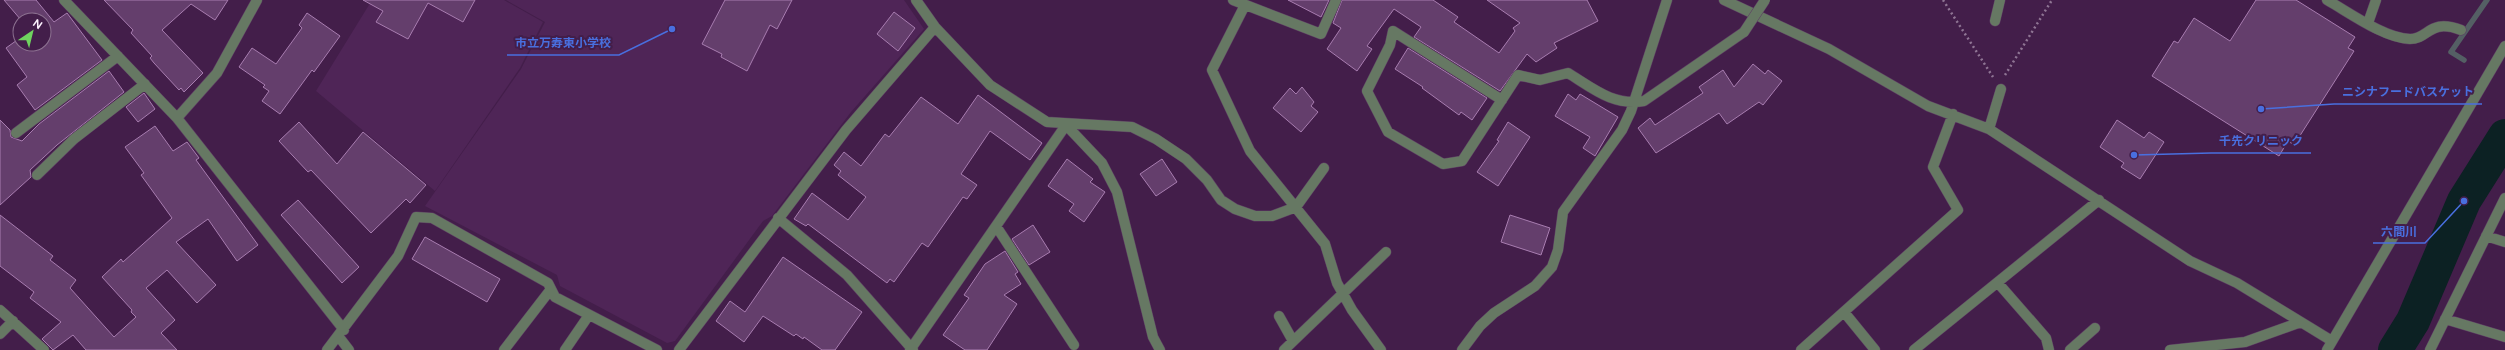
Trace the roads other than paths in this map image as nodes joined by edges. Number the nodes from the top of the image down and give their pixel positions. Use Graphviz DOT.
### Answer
graph roads {
  1 [pos="64,0"];
  2 [pos="257,0"];
  3 [pos="916,0"];
  4 [pos="1233,0"];
  5 [pos="1336,0"];
  6 [pos="1667,0"];
  7 [pos="1724,0"];
  8 [pos="1765,0"];
  9 [pos="2000,0"];
  10 [pos="2327,0"];
  11 [pos="2376,0"];
  12 [pos="1244,5"];
  13 [pos="1995,21"];
  14 [pos="2368,23"];
  15 [pos="935,27"];
  16 [pos="2461,30"];
  17 [pos="2505,46"];
  18 [pos="118,56"];
  19 [pos="145,84"];
  20 [pos="2001,89"];
  21 [pos="1502,100"];
  22 [pos="1634,102"];
  23 [pos="1953,114"];
  24 [pos="177,118"];
  25 [pos="1066,125"];
  26 [pos="1989,129"];
  27 [pos="16,133"];
  28 [pos="1324,168"];
  29 [pos="36,175"];
  30 [pos="2505,198"];
  31 [pos="2099,200"];
  32 [pos="1296,206"];
  33 [pos="778,218"];
  34 [pos="996,226"];
  35 [pos="2486,236"];
  36 [pos="2505,242"];
  37 [pos="1386,252"];
  38 [pos="1998,282"];
  39 [pos="551,289"];
  40 [pos="1343,293"];
  41 [pos="0,310"];
  42 [pos="1844,312"];
  43 [pos="589,315"];
  44 [pos="1279,316"];
  45 [pos="2445,319"];
  46 [pos="13,321"];
  47 [pos="2301,322"];
  48 [pos="2095,328"];
  49 [pos="0,334"];
  50 [pos="341,334"];
  51 [pos="2505,337"];
  52 [pos="1293,341"];
  53 [pos="2332,341"];
  54 [pos="1074,345"];
  55 [pos="911,349"];
  56 [pos="44,350"];
  57 [pos="327,350"];
  58 [pos="349,350"];
  59 [pos="504,350"];
  60 [pos="564,350"];
  61 [pos="657,350"];
  62 [pos="680,350"];
  63 [pos="1160,350"];
  64 [pos="1284,350"];
  65 [pos="1381,350"];
  66 [pos="1462,350"];
  67 [pos="1801,350"];
  68 [pos="1875,350"];
  69 [pos="1914,350"];
  70 [pos="2049,350"];
  71 [pos="2070,350"];
  72 [pos="2170,350"];
  73 [pos="2327,350"];
  74 [pos="2430,350"];
  1 -- 18 [label="street"];
  2 -- 24 [label="street"];
  3 -- 15 [label="street"];
  4 -- 12 [label="street"];
  5 -- 12 [label="street"];
  6 -- 22 [label="street"];
  7 -- 23 [label="street"];
  8 -- 22 [label="street, bridge"];
  9 -- 13 [label="street"];
  10 -- 14 [label="street"];
  11 -- 14 [label="street"];
  12 -- 32 [label="street"];
  14 -- 16 [label="street"];
  15 -- 25 [label="street"];
  15 -- 33 [label="street"];
  17 -- 53 [label="street"];
  18 -- 19 [label="street"];
  18 -- 27 [label="street"];
  19 -- 24 [label="street"];
  19 -- 29 [label="street"];
  20 -- 26 [label="street"];
  21 -- 21 [label="street"];
  21 -- 22 [label="street"];
  22 -- 66 [label="street"];
  23 -- 26 [label="street"];
  23 -- 42 [label="street"];
  24 -- 50 [label="street"];
  25 -- 32 [label="street"];
  25 -- 34 [label="street"];
  25 -- 63 [label="street"];
  26 -- 31 [label="street"];
  28 -- 32 [label="street"];
  30 -- 35 [label="street"];
  31 -- 38 [label="street"];
  31 -- 47 [label="street"];
  32 -- 40 [label="street"];
  33 -- 55 [label="street"];
  33 -- 62 [label="street"];
  34 -- 54 [label="street"];
  34 -- 55 [label="street"];
  35 -- 36 [label="street"];
  35 -- 45 [label="street"];
  37 -- 40 [label="street"];
  38 -- 69 [label="street"];
  38 -- 70 [label="street"];
  39 -- 43 [label="street"];
  39 -- 50 [label="street"];
  39 -- 59 [label="street"];
  40 -- 52 [label="street"];
  40 -- 65 [label="street"];
  41 -- 46 [label="street"];
  42 -- 67 [label="street"];
  42 -- 68 [label="street"];
  43 -- 60 [label="street"];
  43 -- 61 [label="street"];
  44 -- 52 [label="street"];
  45 -- 51 [label="street"];
  45 -- 74 [label="street"];
  46 -- 49 [label="street"];
  46 -- 56 [label="street"];
  47 -- 53 [label="street"];
  47 -- 72 [label="street"];
  48 -- 71 [label="street"];
  50 -- 57 [label="street"];
  50 -- 58 [label="street"];
  52 -- 64 [label="street"];
  53 -- 73 [label="street"];
}
